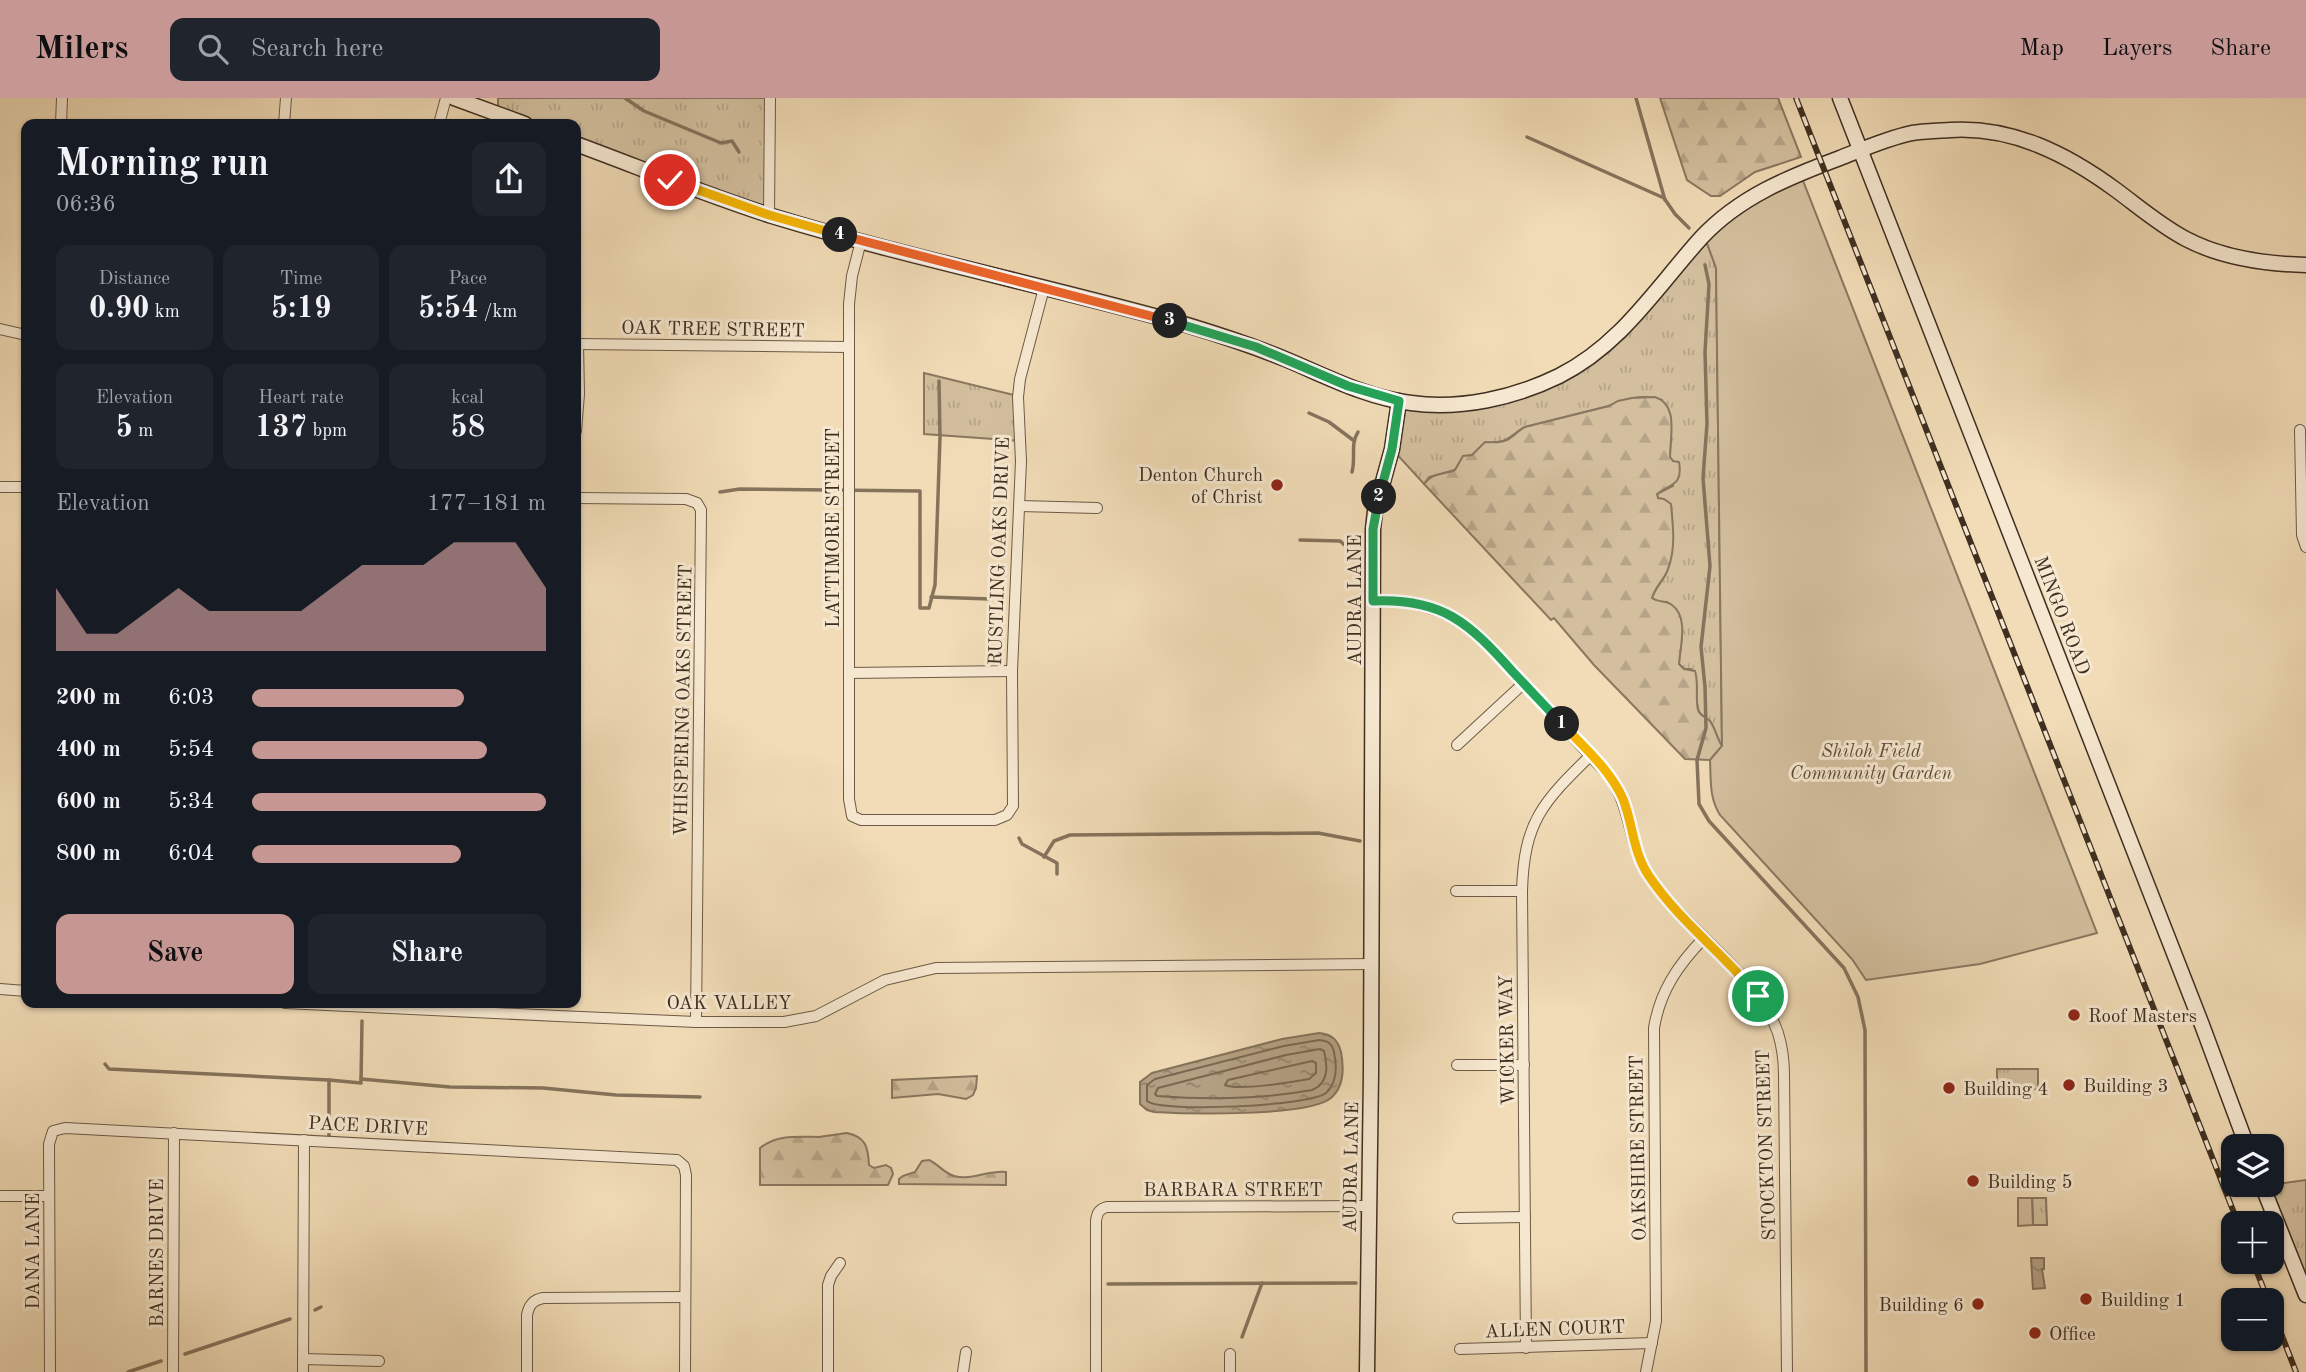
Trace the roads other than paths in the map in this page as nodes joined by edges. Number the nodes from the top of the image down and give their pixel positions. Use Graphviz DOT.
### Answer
graph roads {
  1 [pos="62,98"];
  2 [pos="286,98"];
  3 [pos="446,98"];
  4 [pos="454,98"];
  5 [pos="770,98"];
  6 [pos="1840,98"];
  7 [pos="61,119"];
  8 [pos="284,119"];
  9 [pos="440,119"];
  10 [pos="511,119"];
  11 [pos="581,146"];
  12 [pos="1860,150"];
  13 [pos="769,215"];
  14 [pos="861,241"];
  15 [pos="2306,265"];
  16 [pos="1044,288"];
  17 [pos="0,329"];
  18 [pos="21,334"];
  19 [pos="581,344"];
  20 [pos="849,347"];
  21 [pos="1399,401"];
  22 [pos="2300,430"];
  23 [pos="0,487"];
  24 [pos="21,487"];
  25 [pos="581,498"];
  26 [pos="1020,506"];
  27 [pos="1097,509"];
  28 [pos="2306,547"];
  29 [pos="1373,601"];
  30 [pos="1012,671"];
  31 [pos="849,673"];
  32 [pos="1524,683"];
  33 [pos="1457,745"];
  34 [pos="1591,754"];
  35 [pos="852,816"];
  36 [pos="1456,891"];
  37 [pos="1522,891"];
  38 [pos="1704,938"];
  39 [pos="1371,964"];
  40 [pos="0,989"];
  41 [pos="21,991"];
  42 [pos="451,1008"];
  43 [pos="558,1008"];
  44 [pos="558,1016"];
  45 [pos="696,1022"];
  46 [pos="1457,1065"];
  47 [pos="1524,1065"];
  48 [pos="53,1131"];
  49 [pos="174,1133"];
  50 [pos="2243,1134"];
  51 [pos="304,1140"];
  52 [pos="0,1196"];
  53 [pos="49,1196"];
  54 [pos="2267,1197"];
  55 [pos="1368,1206"];
  56 [pos="1525,1217"];
  57 [pos="1458,1218"];
  58 [pos="840,1263"];
  59 [pos="2306,1295"];
  60 [pos="685,1297"];
  61 [pos="1652,1343"];
  62 [pos="1525,1348"];
  63 [pos="1460,1349"];
  64 [pos="966,1352"];
  65 [pos="1230,1354"];
  66 [pos="303,1359"];
  67 [pos="379,1361"];
  68 [pos="50,1372"];
  69 [pos="173,1372"];
  70 [pos="303,1372"];
  71 [pos="527,1372"];
  72 [pos="685,1372"];
  73 [pos="828,1372"];
  74 [pos="963,1372"];
  75 [pos="1096,1372"];
  76 [pos="1230,1372"];
  77 [pos="1367,1372"];
  78 [pos="1646,1372"];
  79 [pos="1787,1372"];
  1 -- 7 [label="street"];
  2 -- 8 [label="street"];
  3 -- 9 [label="street"];
  4 -- 10 [label="street"];
  5 -- 13 [label="street"];
  6 -- 12 [label="street, MINGO ROAD"];
  11 -- 13 [label="street"];
  12 -- 15 [label="street"];
  12 -- 21 [label="street"];
  12 -- 50 [label="street, MINGO ROAD"];
  13 -- 14 [label="street"];
  14 -- 16 [label="street"];
  14 -- 20 [label="street, LATTIMORE STREET"];
  16 -- 21 [label="street"];
  16 -- 26 [label="street, RUSTLING OAKS DRIVE"];
  17 -- 18 [label="street"];
  19 -- 20 [label="street, OAK TREE STREET"];
  20 -- 31 [label="street, LATTIMORE STREET"];
  21 -- 29 [label="street, AUDRA LANE"];
  22 -- 28 [label="street"];
  23 -- 24 [label="street"];
  25 -- 45 [label="street, WHISPERING OAKS STREET"];
  26 -- 27 [label="street"];
  26 -- 30 [label="street, RUSTLING OAKS DRIVE"];
  29 -- 32 [label="street, STOCKTON STREET"];
  29 -- 39 [label="street, AUDRA LANE"];
  30 -- 31 [label="street"];
  30 -- 35 [label="street, RUSTLING OAKS DRIVE"];
  31 -- 35 [label="street, LATTIMORE STREET"];
  32 -- 33 [label="street"];
  32 -- 34 [label="street, STOCKTON STREET"];
  34 -- 37 [label="street, WICKER WAY"];
  34 -- 38 [label="street, STOCKTON STREET"];
  36 -- 37 [label="street"];
  37 -- 47 [label="street, WICKER WAY"];
  38 -- 61 [label="street, OAKSHIRE STREET"];
  38 -- 79 [label="street, STOCKTON STREET"];
  39 -- 45 [label="street, OAK VALLEY"];
  39 -- 55 [label="street, AUDRA LANE"];
  40 -- 41 [label="street"];
  42 -- 44 [label="street, OAK VALLEY"];
  43 -- 44 [label="street"];
  44 -- 45 [label="street, OAK VALLEY"];
  46 -- 47 [label="street"];
  47 -- 56 [label="street, WICKER WAY"];
  48 -- 49 [label="street, PACE DRIVE"];
  48 -- 53 [label="street, DANA LANE"];
  49 -- 51 [label="street, PACE DRIVE"];
  49 -- 69 [label="street, BARNES DRIVE"];
  51 -- 60 [label="street, PACE DRIVE"];
  51 -- 66 [label="street"];
  52 -- 53 [label="street"];
  53 -- 68 [label="street, DANA LANE"];
  54 -- 59 [label="street"];
  55 -- 75 [label="street, BARBARA STREET"];
  55 -- 77 [label="street, AUDRA LANE"];
  56 -- 57 [label="street"];
  56 -- 62 [label="street, WICKER WAY"];
  58 -- 73 [label="street"];
  60 -- 71 [label="street"];
  60 -- 72 [label="street"];
  61 -- 62 [label="street, ALLEN COURT"];
  61 -- 78 [label="street, OAKSHIRE STREET"];
  62 -- 63 [label="street, ALLEN COURT"];
  64 -- 74 [label="street"];
  65 -- 76 [label="street"];
  66 -- 67 [label="street"];
  66 -- 70 [label="street"];
}
